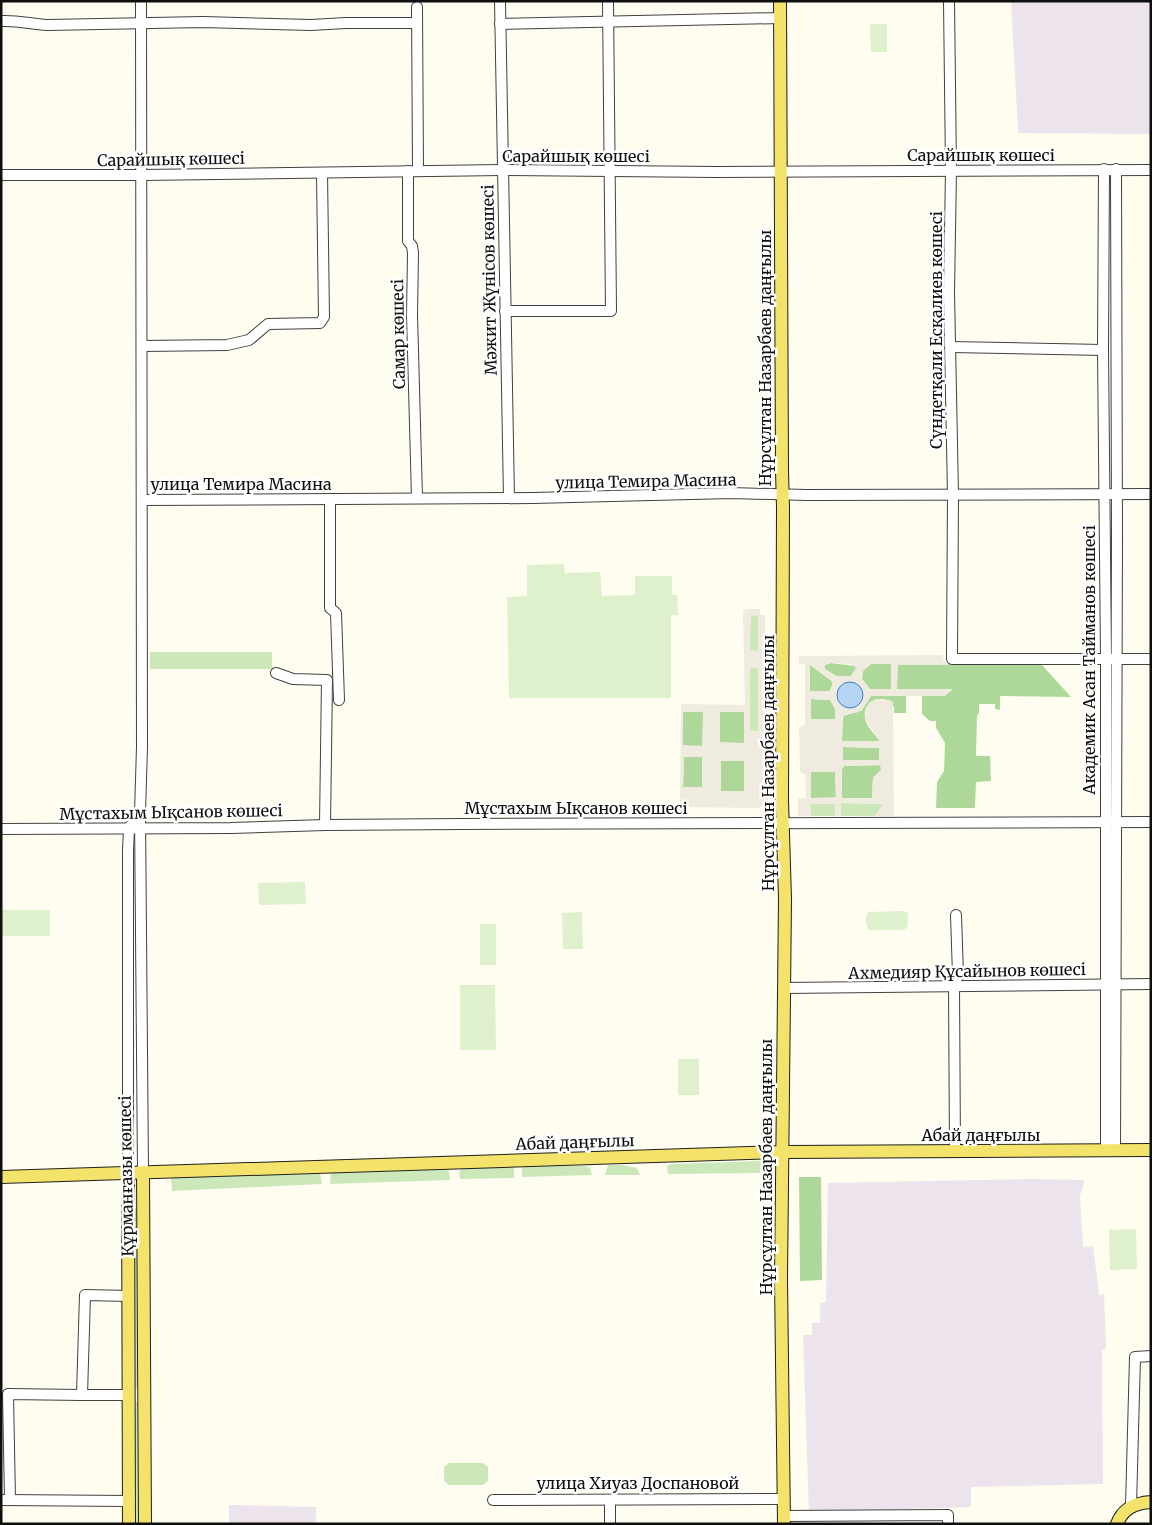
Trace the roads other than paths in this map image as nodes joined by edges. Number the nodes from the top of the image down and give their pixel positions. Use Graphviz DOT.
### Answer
graph roads {
  1 [pos="141,1"];
  2 [pos="500,1"];
  3 [pos="608,1"];
  4 [pos="780,1"];
  5 [pos="949,1"];
  6 [pos="417,7"];
  7 [pos="780,18"];
  8 [pos="1,21"];
  9 [pos="609,21"];
  10 [pos="417,23"];
  11 [pos="141,24"];
  12 [pos="500,24"];
  13 [pos="1104,169"];
  14 [pos="1116,169"];
  15 [pos="502,170"];
  16 [pos="951,170"];
  17 [pos="1151,170"];
  18 [pos="413,171"];
  19 [pos="610,171"];
  20 [pos="780,172"];
  21 [pos="322,173"];
  22 [pos="1,175"];
  23 [pos="142,175"];
  24 [pos="505,312"];
  25 [pos="142,346"];
  26 [pos="951,347"];
  27 [pos="1103,350"];
  28 [pos="782,494"];
  29 [pos="1104,494"];
  30 [pos="1116,494"];
  31 [pos="1151,494"];
  32 [pos="953,495"];
  33 [pos="417,498"];
  34 [pos="509,498"];
  35 [pos="330,499"];
  36 [pos="142,500"];
  37 [pos="1111,658"];
  38 [pos="1151,659"];
  39 [pos="276,672"];
  40 [pos="339,700"];
  41 [pos="140,813"];
  42 [pos="1111,822"];
  43 [pos="1151,822"];
  44 [pos="783,823"];
  45 [pos="325,825"];
  46 [pos="129,828"];
  47 [pos="141,828"];
  48 [pos="1,829"];
  49 [pos="956,914"];
  50 [pos="1151,984"];
  51 [pos="1111,985"];
  52 [pos="954,986"];
  53 [pos="784,988"];
  54 [pos="1151,1150"];
  55 [pos="955,1151"];
  56 [pos="1110,1151"];
  57 [pos="783,1152"];
  58 [pos="143,1172"];
  59 [pos="128,1173"];
  60 [pos="1,1177"];
  61 [pos="129,1296"];
  62 [pos="1151,1356"];
  63 [pos="82,1395"];
  64 [pos="129,1395"];
  65 [pos="144,1395"];
  66 [pos="784,1499"];
  67 [pos="5,1500"];
  68 [pos="493,1500"];
  69 [pos="610,1500"];
  70 [pos="129,1501"];
  71 [pos="1151,1502"];
  72 [pos="1151,1510"];
  73 [pos="1130,1515"];
  74 [pos="784,1520"];
  75 [pos="129,1524"];
  76 [pos="145,1524"];
  77 [pos="610,1524"];
  78 [pos="948,1524"];
  79 [pos="1117,1524"];
  1 -- 11 [label="street, Құрманғазы көшесі"];
  2 -- 12 [label="street, Мәжит Жүнісов көшесі"];
  3 -- 9 [label="street"];
  4 -- 7 [label="main road, Нұрсұлтан Назарбаев даңғылы"];
  5 -- 16 [label="street, Сүндетқали Есқалиев көшесі"];
  6 -- 10 [label="street, Самар көшесі"];
  7 -- 9 [label="street"];
  7 -- 20 [label="main road, Нұрсұлтан Назарбаев даңғылы"];
  8 -- 11 [label="street"];
  9 -- 12 [label="street"];
  9 -- 19 [label="street"];
  10 -- 11 [label="street"];
  10 -- 18 [label="street, Самар көшесі"];
  11 -- 23 [label="street, Құрманғазы көшесі"];
  12 -- 15 [label="street, Мәжит Жүнісов көшесі"];
  13 -- 14 [label="street, Сарайшық көшесі"];
  13 -- 16 [label="street, Сарайшық көшесі"];
  13 -- 27 [label="street, Академик Асан Тайманов көшесі"];
  14 -- 17 [label="street, Сарайшық көшесі"];
  14 -- 30 [label="street, Академик Асан Тайманов көшесі"];
  15 -- 18 [label="street, Сарайшық көшесі"];
  15 -- 19 [label="street, Сарайшық көшесі"];
  15 -- 24 [label="street, Мәжит Жүнісов көшесі"];
  16 -- 20 [label="street, Сарайшық көшесі"];
  16 -- 26 [label="street, Сүндетқали Есқалиев көшесі"];
  18 -- 21 [label="street, Сарайшық көшесі"];
  18 -- 33 [label="street, Самар көшесі"];
  19 -- 20 [label="street, Сарайшық көшесі"];
  19 -- 24 [label="street"];
  20 -- 28 [label="main road, Нұрсұлтан Назарбаев даңғылы"];
  21 -- 23 [label="street, Сарайшық көшесі"];
  21 -- 25 [label="street"];
  22 -- 23 [label="street, Сарайшық көшесі"];
  23 -- 25 [label="street, Құрманғазы көшесі"];
  24 -- 34 [label="street, Мәжит Жүнісов көшесі"];
  25 -- 36 [label="street, Құрманғазы көшесі"];
  26 -- 27 [label="street"];
  26 -- 32 [label="street, Сүндетқали Есқалиев көшесі"];
  27 -- 29 [label="street, Академик Асан Тайманов көшесі"];
  28 -- 32 [label="street, улица Темира Масина"];
  28 -- 34 [label="street, улица Темира Масина"];
  28 -- 44 [label="main road, Нұрсұлтан Назарбаев даңғылы"];
  29 -- 30 [label="street, улица Темира Масина"];
  29 -- 32 [label="street, улица Темира Масина"];
  29 -- 37 [label="street, Академик Асан Тайманов көшесі"];
  30 -- 31 [label="street, улица Темира Масина"];
  30 -- 37 [label="street, Академик Асан Тайманов көшесі"];
  32 -- 37 [label="street, Сүндетқали Есқалиев көшесі"];
  33 -- 34 [label="street, улица Темира Масина"];
  33 -- 35 [label="street, улица Темира Масина"];
  35 -- 36 [label="street, улица Темира Масина"];
  35 -- 40 [label="street"];
  36 -- 41 [label="street, Құрманғазы көшесі"];
  37 -- 38 [label="street"];
  37 -- 42 [label="street, Академик Асан Тайманов көшесі"];
  39 -- 45 [label="street"];
  41 -- 46 [label="street"];
  41 -- 47 [label="street, Құрманғазы көшесі"];
  42 -- 43 [label="street, Мұстахым Ықсанов көшесі"];
  42 -- 44 [label="street, Мұстахым Ықсанов көшесі"];
  42 -- 51 [label="street, Академик Асан Тайманов көшесі"];
  44 -- 45 [label="street, Мұстахым Ықсанов көшесі"];
  44 -- 53 [label="main road, Нұрсұлтан Назарбаев даңғылы"];
  45 -- 47 [label="street, Мұстахым Ықсанов көшесі"];
  46 -- 47 [label="street, Мұстахым Ықсанов көшесі"];
  46 -- 48 [label="street, Мұстахым Ықсанов көшесі"];
  46 -- 59 [label="street"];
  47 -- 58 [label="street, Құрманғазы көшесі"];
  49 -- 52 [label="street"];
  50 -- 51 [label="street, Ахмедияр Құсайынов көшесі"];
  51 -- 52 [label="street, Ахмедияр Құсайынов көшесі"];
  51 -- 56 [label="street, Академик Асан Тайманов көшесі"];
  52 -- 53 [label="street, Ахмедияр Құсайынов көшесі"];
  52 -- 55 [label="street"];
  53 -- 57 [label="main road, Нұрсұлтан Назарбаев даңғылы"];
  54 -- 56 [label="main road, Абай даңғылы"];
  55 -- 56 [label="main road, Абай даңғылы"];
  55 -- 57 [label="main road, Абай даңғылы"];
  57 -- 58 [label="main road, Абай даңғылы"];
  57 -- 66 [label="main road, Нұрсұлтан Назарбаев даңғылы"];
  58 -- 59 [label="main road, Абай даңғылы"];
  58 -- 65 [label="main road, Құрманғазы көшесі"];
  59 -- 60 [label="main road, Абай даңғылы"];
  59 -- 61 [label="main road, Құрманғазы көшесі"];
  61 -- 63 [label="street"];
  61 -- 64 [label="main road, Құрманғазы көшесі"];
  62 -- 73 [label="street"];
  63 -- 64 [label="street"];
  63 -- 67 [label="street"];
  64 -- 65 [label="main road"];
  64 -- 70 [label="main road, Құрманғазы көшесі"];
  65 -- 76 [label="main road, Құрманғазы көшесі"];
  66 -- 69 [label="street, улица Хиуаз Доспановой"];
  66 -- 74 [label="main road, Нұрсұлтан Назарбаев даңғылы"];
  67 -- 70 [label="street"];
  68 -- 69 [label="street, улица Хиуаз Доспановой"];
  69 -- 77 [label="street"];
  70 -- 75 [label="main road, Құрманғазы көшесі"];
  71 -- 73 [label="main road"];
  72 -- 73 [label="main road"];
  73 -- 79 [label="main road"];
  74 -- 78 [label="street"];
}
